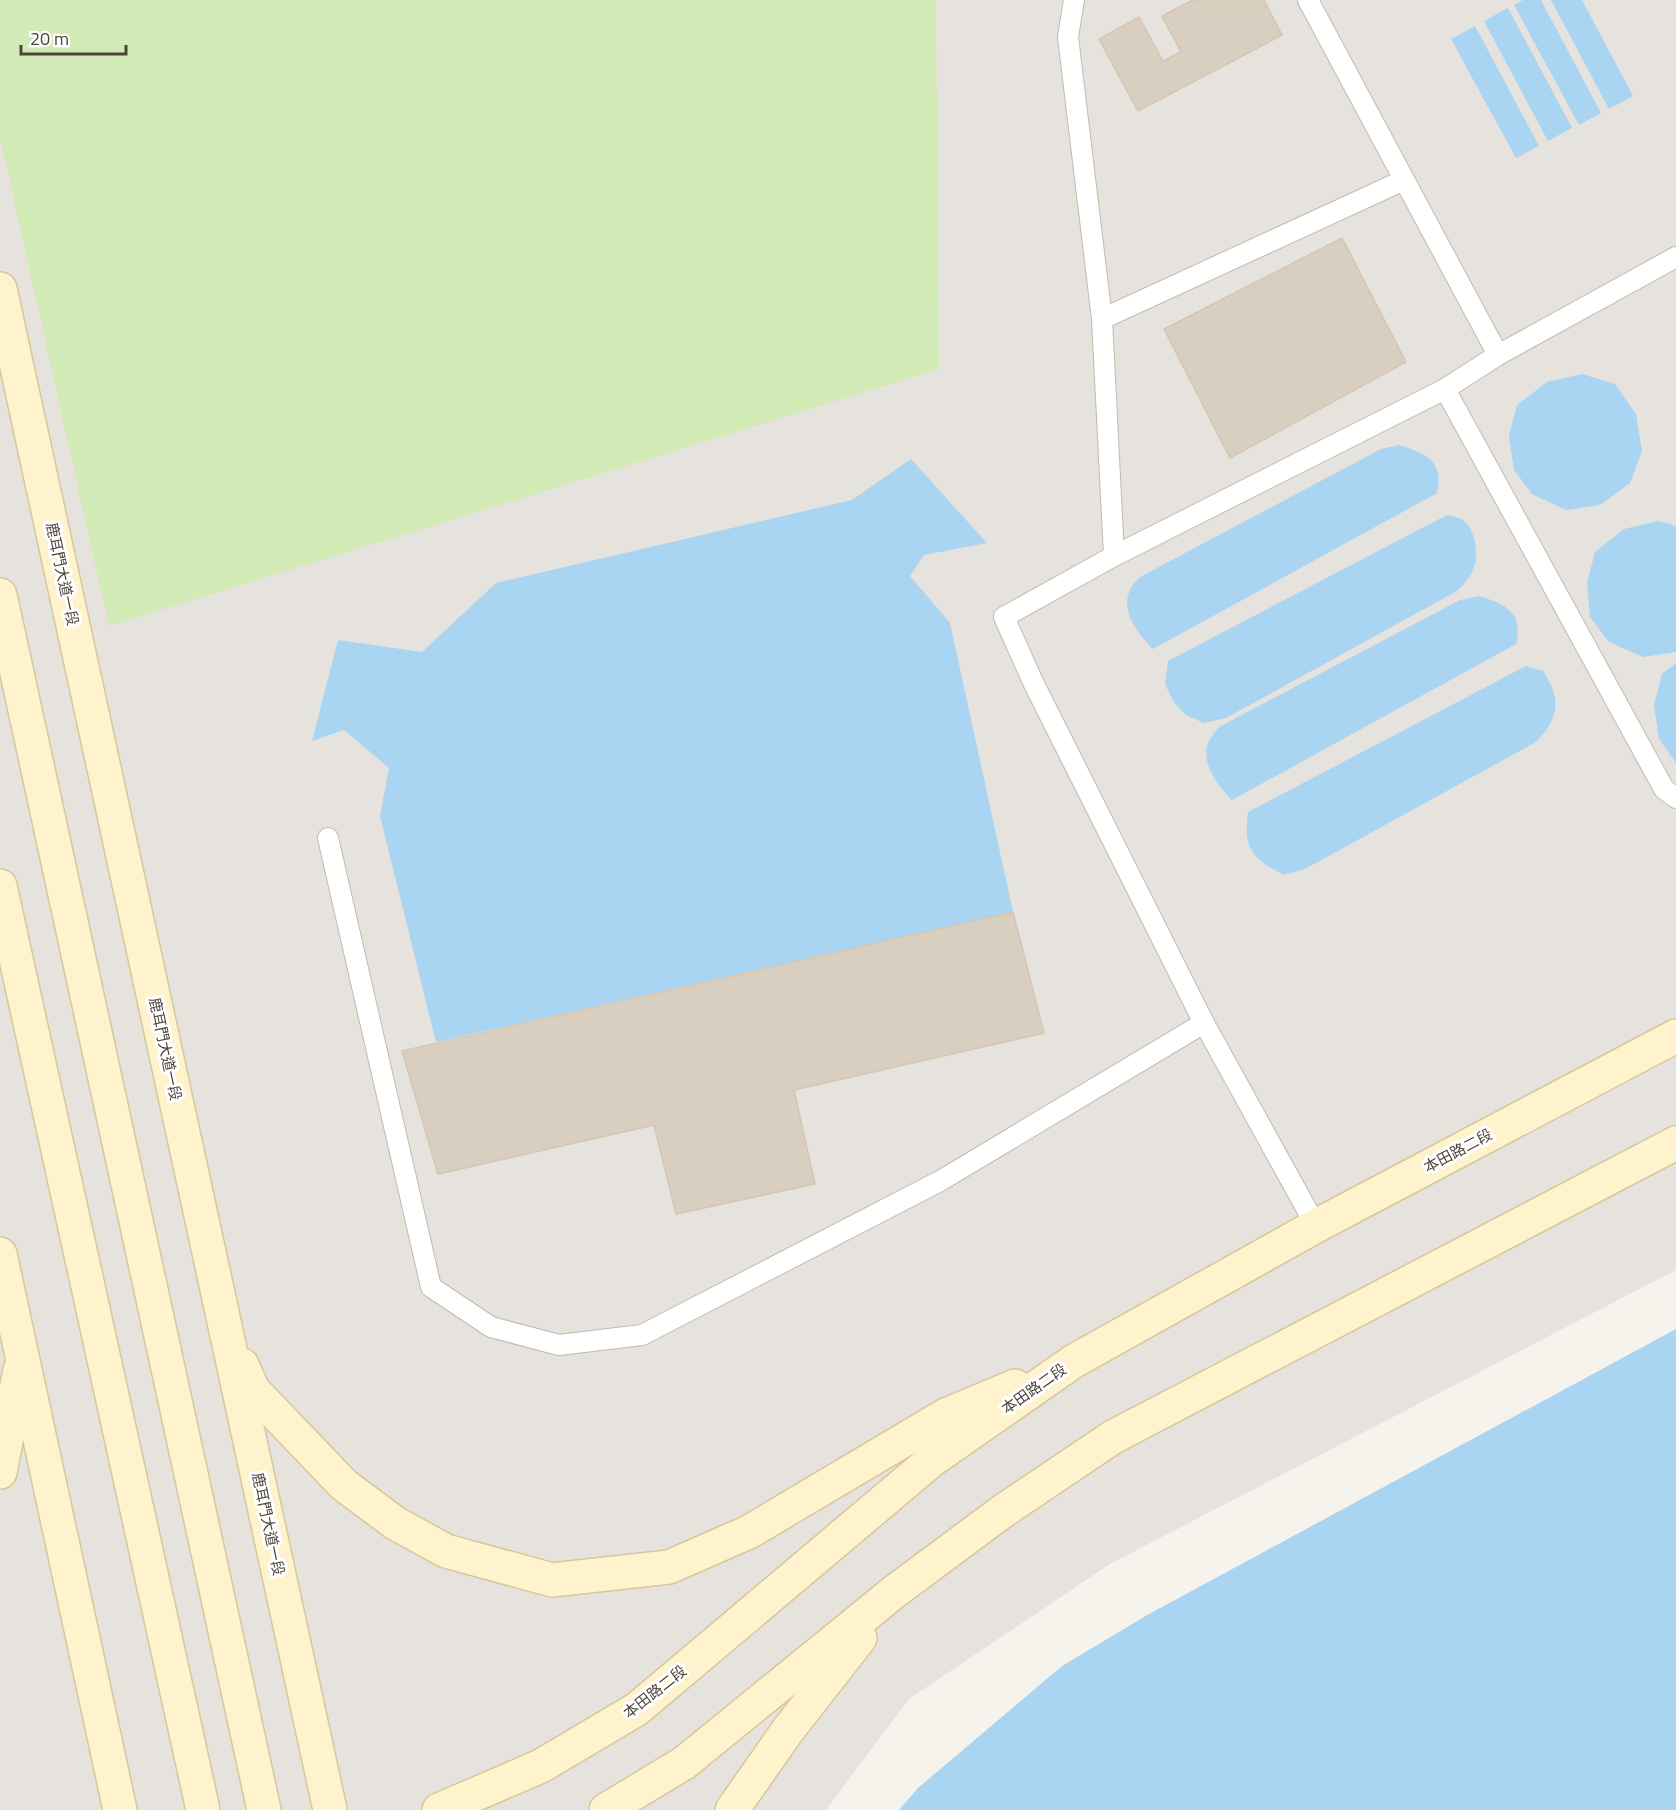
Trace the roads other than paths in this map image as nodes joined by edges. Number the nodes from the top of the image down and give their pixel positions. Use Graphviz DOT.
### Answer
graph roads {
  1 [pos="1074,0"];
  2 [pos="1308,0"];
  3 [pos="1404,180"];
  4 [pos="1676,257"];
  5 [pos="0,289"];
  6 [pos="1102,319"];
  7 [pos="1497,355"];
  8 [pos="1445,388"];
  9 [pos="1114,556"];
  10 [pos="0,595"];
  11 [pos="1676,798"];
  12 [pos="327,838"];
  13 [pos="0,886"];
  14 [pos="1204,1023"];
  15 [pos="1676,1036"];
  16 [pos="1676,1143"];
  17 [pos="1316,1226"];
  18 [pos="0,1254"];
  19 [pos="226,1330"];
  20 [pos="22,1356"];
  21 [pos="1074,1361"];
  22 [pos="0,1472"];
  23 [pos="894,1592"];
  24 [pos="120,1810"];
  25 [pos="203,1810"];
  26 [pos="264,1810"];
  27 [pos="330,1810"];
  28 [pos="439,1810"];
  29 [pos="606,1810"];
  30 [pos="732,1810"];
  1 -- 6 [label="lane"];
  2 -- 3 [label="lane"];
  3 -- 6 [label="lane"];
  3 -- 7 [label="lane"];
  4 -- 7 [label="lane"];
  5 -- 19 [label="street, 鹿耳門大道一段"];
  6 -- 9 [label="lane"];
  7 -- 8 [label="lane"];
  8 -- 9 [label="lane"];
  8 -- 11 [label="lane"];
  9 -- 14 [label="lane"];
  10 -- 26 [label="street"];
  12 -- 14 [label="lane"];
  13 -- 25 [label="street"];
  14 -- 17 [label="lane"];
  15 -- 17 [label="street, 本田路二段"];
  16 -- 23 [label="street"];
  17 -- 21 [label="street, 本田路二段"];
  18 -- 20 [label="street"];
  19 -- 21 [label="street"];
  19 -- 27 [label="street, 鹿耳門大道一段"];
  20 -- 22 [label="street"];
  20 -- 24 [label="street"];
  21 -- 28 [label="street, 本田路二段"];
  23 -- 29 [label="street"];
  23 -- 30 [label="street"];
}
